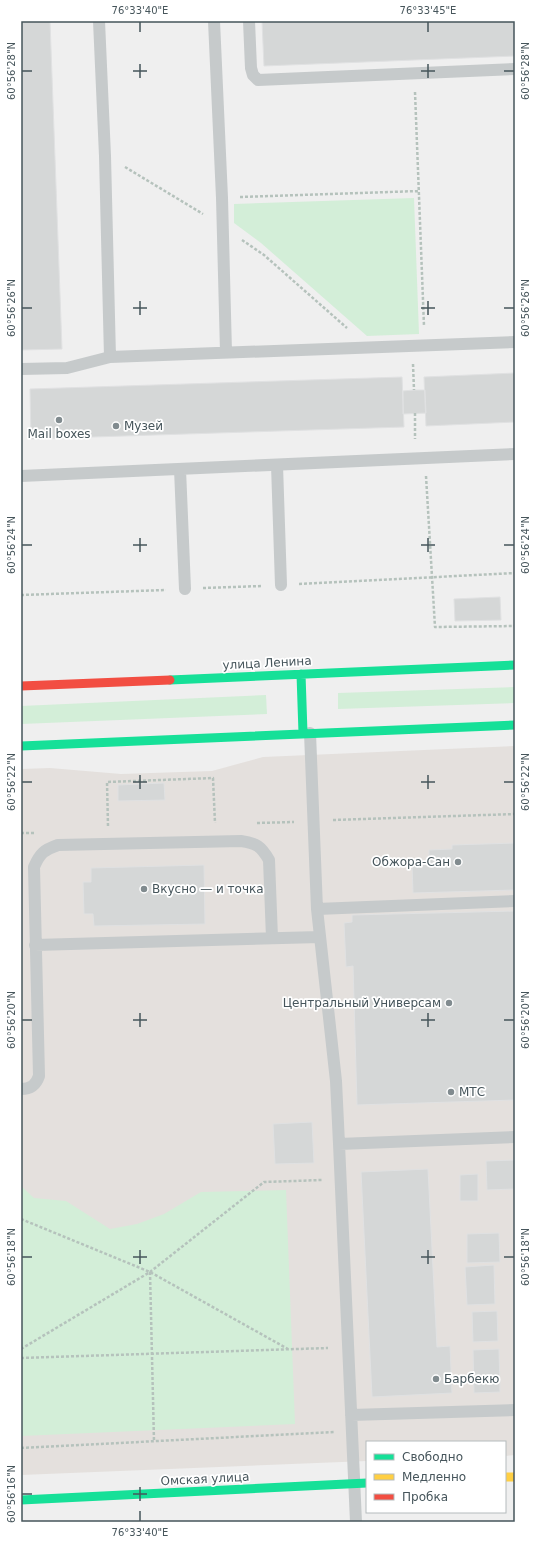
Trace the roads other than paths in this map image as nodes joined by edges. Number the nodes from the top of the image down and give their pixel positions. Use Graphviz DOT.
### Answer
graph roads {
  1 [pos="99,21"];
  2 [pos="214,21"];
  3 [pos="249,21"];
  4 [pos="515,69"];
  5 [pos="515,342"];
  6 [pos="226,352"];
  7 [pos="110,357"];
  8 [pos="21,369"];
  9 [pos="515,454"];
  10 [pos="277,465"];
  11 [pos="180,469"];
  12 [pos="21,476"];
  13 [pos="281,585"];
  14 [pos="185,589"];
  15 [pos="515,665"];
  16 [pos="301,674"];
  17 [pos="21,686"];
  18 [pos="515,724"];
  19 [pos="307,733"];
  20 [pos="21,746"];
  21 [pos="515,901"];
  22 [pos="317,909"];
  23 [pos="320,937"];
  24 [pos="272,938"];
  25 [pos="35,945"];
  26 [pos="21,1089"];
  27 [pos="515,1137"];
  28 [pos="339,1144"];
  29 [pos="515,1410"];
  30 [pos="351,1415"];
  31 [pos="366,1483"];
  32 [pos="354,1484"];
  33 [pos="21,1500"];
  34 [pos="356,1522"];
  1 -- 7 [label="lane"];
  2 -- 6 [label="lane"];
  3 -- 4 [label="lane"];
  5 -- 6 [label="lane"];
  6 -- 7 [label="lane"];
  7 -- 8 [label="lane"];
  9 -- 10 [label="lane"];
  10 -- 11 [label="lane"];
  10 -- 13 [label="lane"];
  11 -- 12 [label="lane"];
  11 -- 14 [label="lane"];
  15 -- 16 [label="main road, улица Ленина"];
  16 -- 17 [label="main road, улица Ленина"];
  16 -- 19 [label="main road"];
  18 -- 19 [label="main road"];
  19 -- 20 [label="main road"];
  19 -- 22 [label="lane"];
  21 -- 22 [label="lane"];
  22 -- 23 [label="lane"];
  23 -- 24 [label="lane"];
  23 -- 28 [label="lane"];
  24 -- 25 [label="lane"];
  24 -- 25 [label="lane"];
  25 -- 26 [label="lane"];
  27 -- 28 [label="lane"];
  28 -- 30 [label="lane"];
  29 -- 30 [label="lane"];
  30 -- 32 [label="lane"];
  31 -- 32 [label="main road, Омская улица"];
  32 -- 33 [label="main road, Омская улица"];
  32 -- 34 [label="lane"];
}
